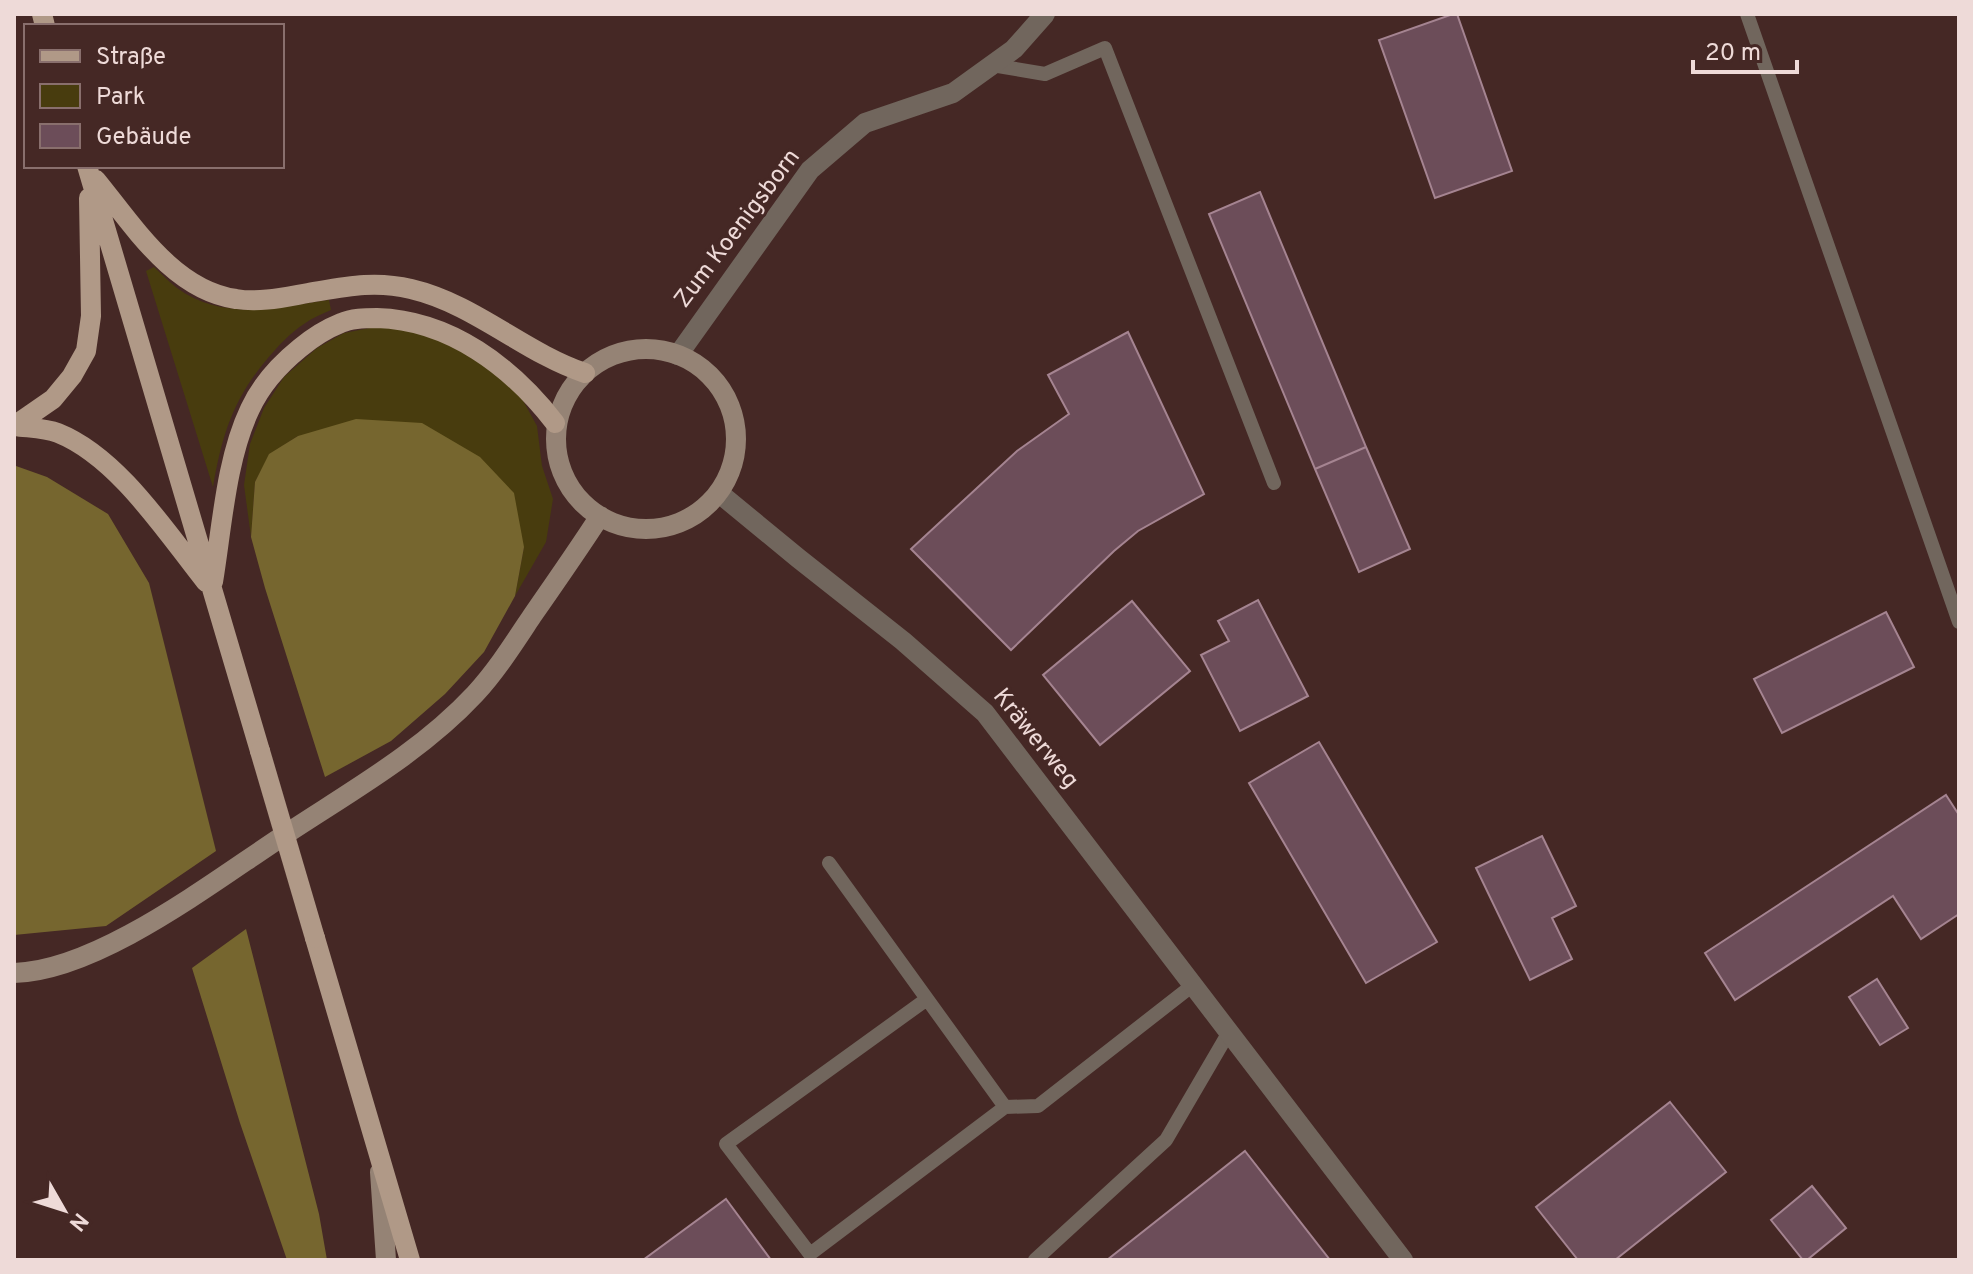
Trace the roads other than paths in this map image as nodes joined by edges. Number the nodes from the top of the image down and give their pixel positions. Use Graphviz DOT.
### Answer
graph roads {
  1 [pos="1045,14"];
  2 [pos="1747,14"];
  3 [pos="992,65"];
  4 [pos="88,168"];
  5 [pos="678,355"];
  6 [pos="585,373"];
  7 [pos="555,423"];
  8 [pos="14,426"];
  9 [pos="1274,483"];
  10 [pos="719,493"];
  11 [pos="600,516"];
  12 [pos="212,590"];
  13 [pos="1959,622"];
  14 [pos="829,863"];
  15 [pos="14,973"];
  16 [pos="1193,985"];
  17 [pos="927,999"];
  18 [pos="1229,1032"];
  19 [pos="1005,1107"];
  20 [pos="378,1152"];
  21 [pos="386,1260"];
  22 [pos="410,1260"];
  23 [pos="1035,1260"];
  24 [pos="1403,1260"];
  1 -- 3 [label="street, Zum Koenigsborn"];
  2 -- 13 [label="lane"];
  3 -- 5 [label="street, Zum Koenigsborn"];
  3 -- 9 [label="lane"];
  4 -- 6 [label="main road"];
  4 -- 8 [label="main road"];
  4 -- 12 [label="main road"];
  5 -- 6 [label="street"];
  5 -- 10 [label="street"];
  6 -- 7 [label="street"];
  7 -- 11 [label="street"];
  7 -- 12 [label="main road"];
  8 -- 12 [label="main road"];
  10 -- 11 [label="street"];
  10 -- 16 [label="street, Kräwerweg"];
  11 -- 15 [label="street"];
  12 -- 20 [label="main road, bridge"];
  14 -- 17 [label="lane"];
  16 -- 18 [label="street, Kräwerweg"];
  16 -- 19 [label="lane"];
  17 -- 19 [label="lane"];
  17 -- 19 [label="lane"];
  18 -- 23 [label="lane"];
  18 -- 24 [label="street, Kräwerweg"];
  20 -- 21 [label="street"];
  20 -- 22 [label="main road"];
}
